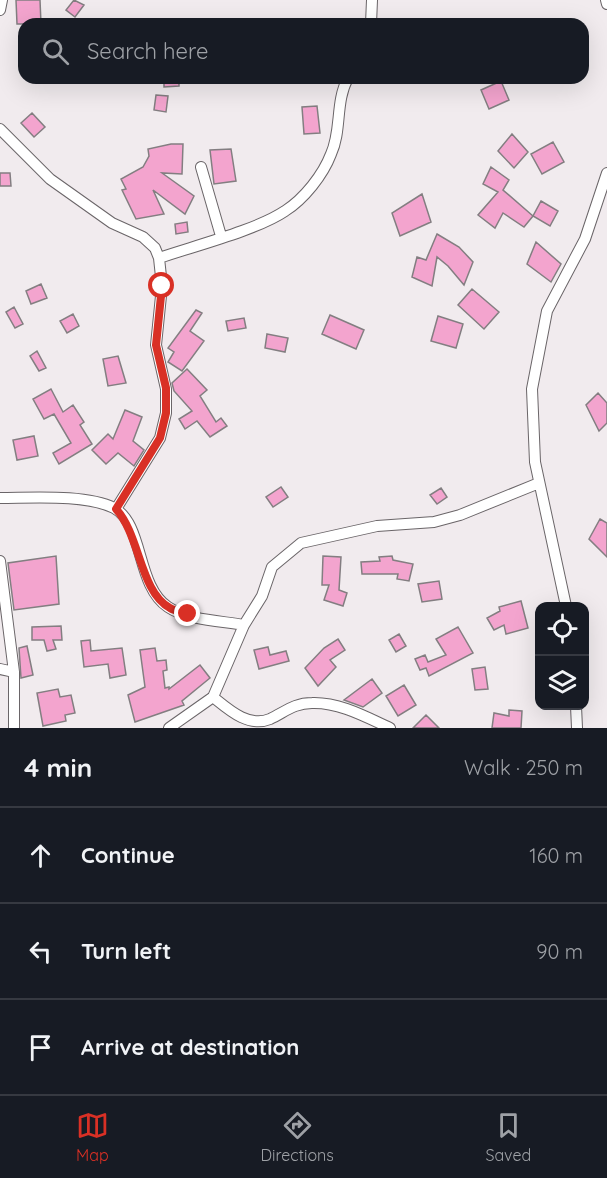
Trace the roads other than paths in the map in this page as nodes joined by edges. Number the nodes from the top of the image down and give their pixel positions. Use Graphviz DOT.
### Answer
graph roads {
  1 [pos="2,0"];
  2 [pos="372,0"];
  3 [pos="0,10"];
  4 [pos="371,18"];
  5 [pos="346,84"];
  6 [pos="0,129"];
  7 [pos="201,167"];
  8 [pos="607,173"];
  9 [pos="221,236"];
  10 [pos="159,258"];
  11 [pos="539,483"];
  12 [pos="0,498"];
  13 [pos="116,509"];
  14 [pos="0,561"];
  15 [pos="565,602"];
  16 [pos="244,625"];
  17 [pos="0,669"];
  18 [pos="14,672"];
  19 [pos="213,697"];
  20 [pos="576,710"];
  21 [pos="14,728"];
  22 [pos="169,728"];
  23 [pos="390,728"];
  24 [pos="577,728"];
  1 -- 3 [label="street"];
  2 -- 4 [label="street"];
  5 -- 9 [label="street"];
  6 -- 10 [label="street"];
  7 -- 9 [label="street"];
  8 -- 11 [label="street"];
  9 -- 10 [label="street"];
  10 -- 13 [label="street"];
  11 -- 15 [label="street"];
  11 -- 16 [label="street"];
  12 -- 13 [label="street"];
  13 -- 16 [label="street"];
  14 -- 18 [label="street"];
  16 -- 19 [label="street"];
  17 -- 18 [label="street"];
  18 -- 21 [label="street"];
  19 -- 22 [label="street"];
  19 -- 23 [label="street"];
  20 -- 24 [label="street"];
}
